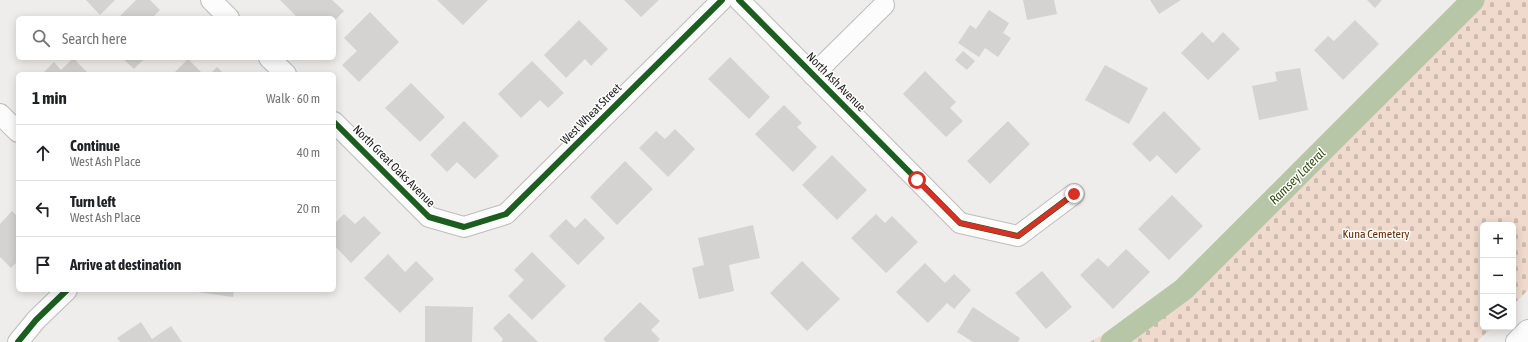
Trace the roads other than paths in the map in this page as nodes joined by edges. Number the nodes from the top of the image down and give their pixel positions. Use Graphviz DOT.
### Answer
graph roads {
  1 [pos="211,0"];
  2 [pos="722,0"];
  3 [pos="739,0"];
  4 [pos="884,5"];
  5 [pos="227,16"];
  6 [pos="272,60"];
  7 [pos="284,72"];
  8 [pos="813,75"];
  9 [pos="0,114"];
  10 [pos="336,124"];
  11 [pos="16,130"];
  12 [pos="1074,194"];
  13 [pos="464,227"];
  14 [pos="65,292"];
  15 [pos="1528,330"];
  16 [pos="18,342"];
  17 [pos="1517,342"];
  1 -- 5 [label="street"];
  2 -- 13 [label="street, West Wheat Street"];
  3 -- 8 [label="street, North Ash Avenue"];
  4 -- 8 [label="street"];
  6 -- 7 [label="street"];
  8 -- 12 [label="street, North Ash Avenue"];
  9 -- 11 [label="street"];
  10 -- 13 [label="street, North Great Oaks Avenue"];
  14 -- 16 [label="street"];
  15 -- 17 [label="street"];
}
